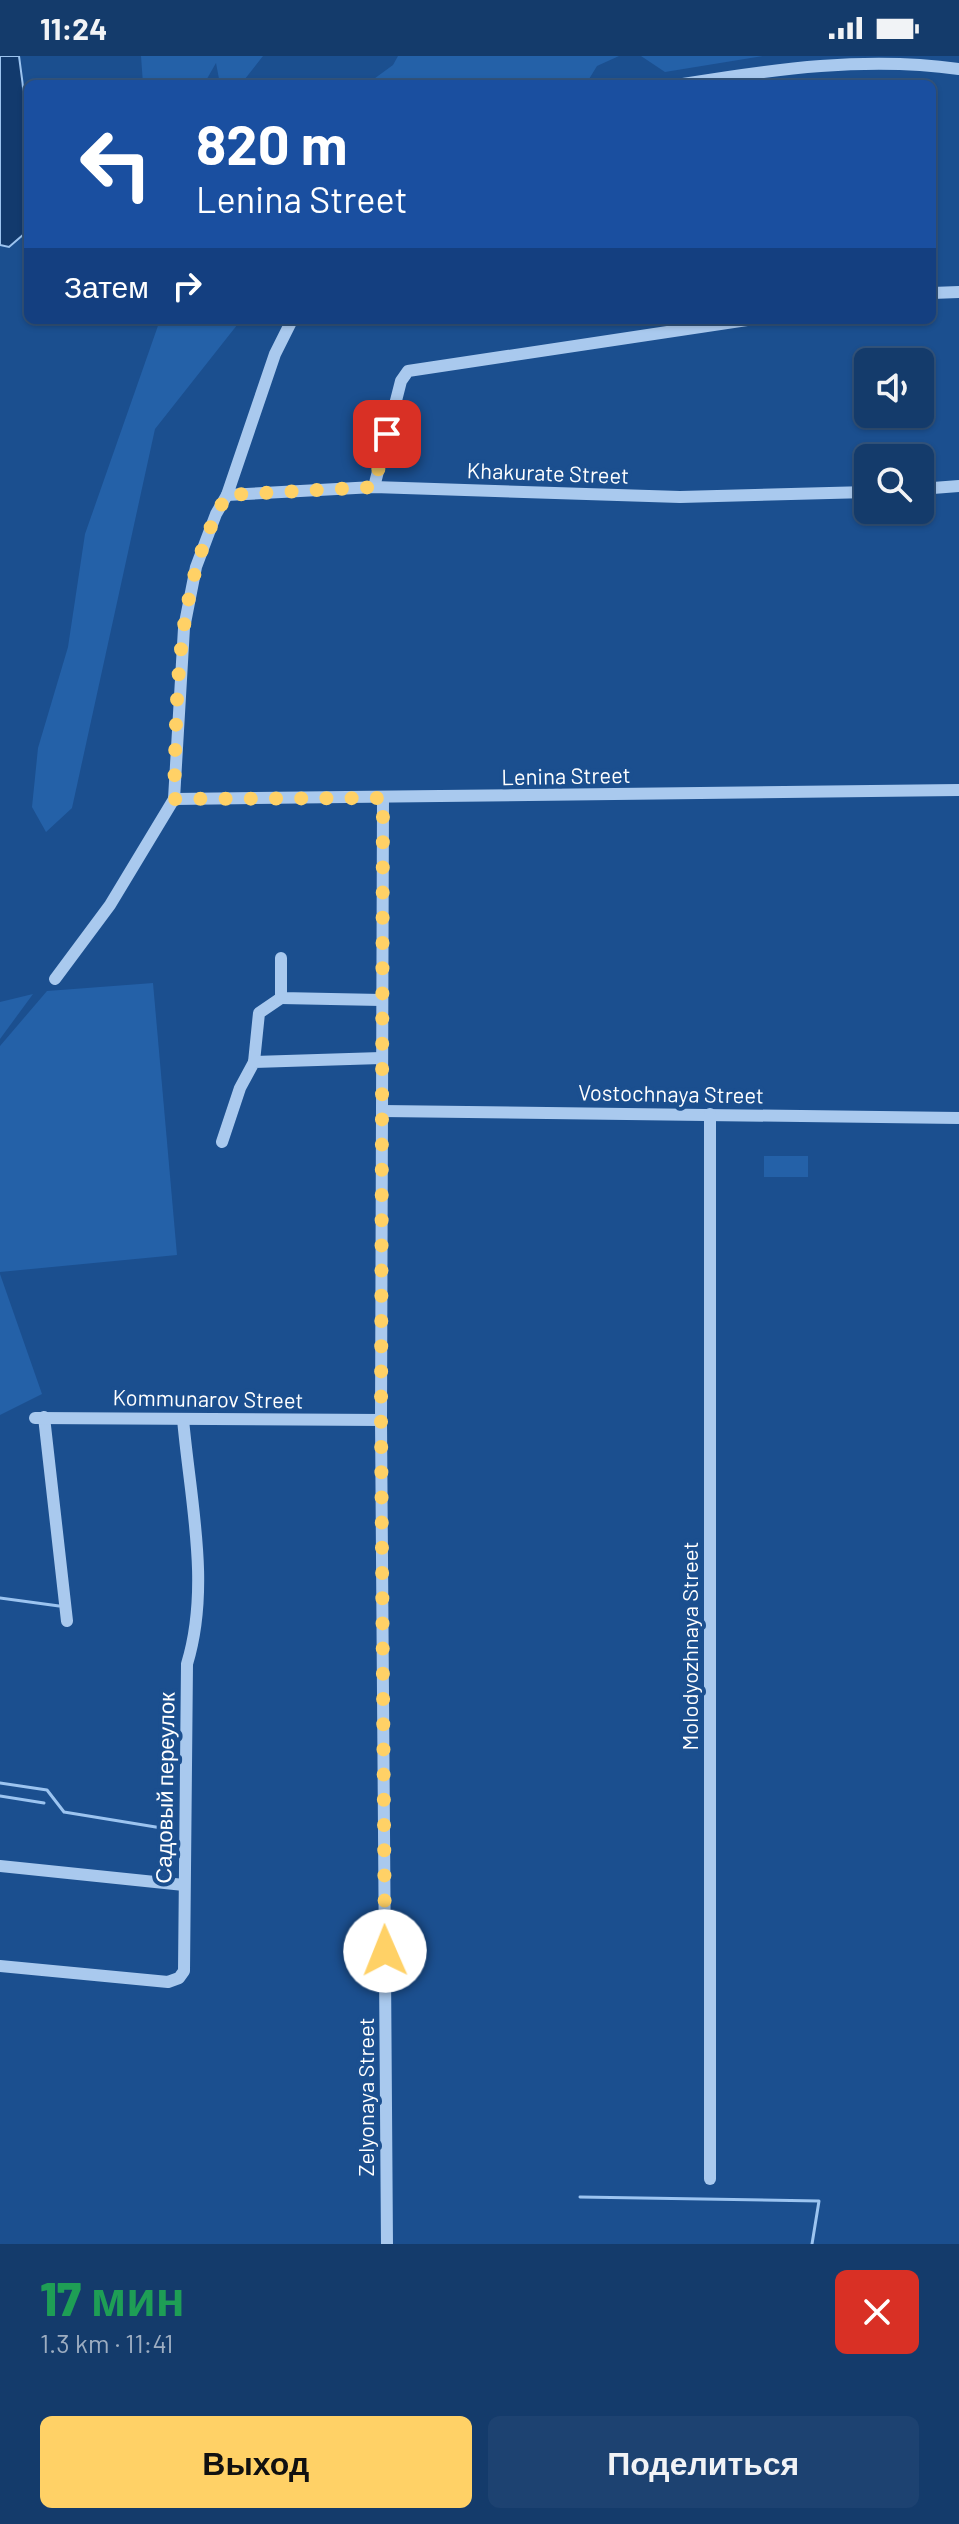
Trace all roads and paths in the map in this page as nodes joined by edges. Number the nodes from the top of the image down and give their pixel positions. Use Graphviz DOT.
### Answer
graph roads {
  1 [pos="959,69"];
  2 [pos="709,80"];
  3 [pos="959,292"];
  4 [pos="936,293"];
  5 [pos="290,324"];
  6 [pos="720,324"];
  7 [pos="959,486"];
  8 [pos="374,487"];
  9 [pos="934,488"];
  10 [pos="854,492"];
  11 [pos="227,495"];
  12 [pos="959,790"];
  13 [pos="383,798"];
  14 [pos="174,799"];
  15 [pos="281,958"];
  16 [pos="55,979"];
  17 [pos="281,998"];
  18 [pos="381,1000"];
  19 [pos="381,1058"];
  20 [pos="254,1062"];
  21 [pos="382,1111"];
  22 [pos="710,1114"];
  23 [pos="959,1118"];
  24 [pos="222,1142"];
  25 [pos="183,1419"];
  26 [pos="381,1420"];
  27 [pos="67,1621"];
  28 [pos="0,1866"];
  29 [pos="184,1885"];
  30 [pos="0,1966"];
  31 [pos="710,2179"];
  32 [pos="387,2244"];
  1 -- 2 [label="street"];
  3 -- 4 [label="street"];
  5 -- 11 [label="street"];
  6 -- 8 [label="street"];
  7 -- 9 [label="street"];
  8 -- 10 [label="street, Khakurate Street"];
  8 -- 11 [label="street, Khakurate Street"];
  11 -- 14 [label="street"];
  12 -- 13 [label="street, Lenina Street"];
  13 -- 14 [label="street, Lenina Street"];
  13 -- 18 [label="street, Zelyonaya Street"];
  14 -- 16 [label="street"];
  15 -- 17 [label="street"];
  17 -- 18 [label="street"];
  17 -- 20 [label="street"];
  18 -- 19 [label="street, Zelyonaya Street"];
  19 -- 20 [label="street"];
  19 -- 21 [label="street, Zelyonaya Street"];
  20 -- 24 [label="street"];
  21 -- 22 [label="street, Vostochnaya Street"];
  21 -- 26 [label="street, Zelyonaya Street"];
  22 -- 23 [label="street, Vostochnaya Street"];
  22 -- 31 [label="street, Molodyozhnaya Street"];
  25 -- 26 [label="street, Kommunarov Street"];
  25 -- 27 [label="street, Kommunarov Street"];
  25 -- 29 [label="street, Садовый переулок"];
  26 -- 32 [label="street, Zelyonaya Street"];
  28 -- 29 [label="street"];
  29 -- 30 [label="street, Садовый переулок"];
}
